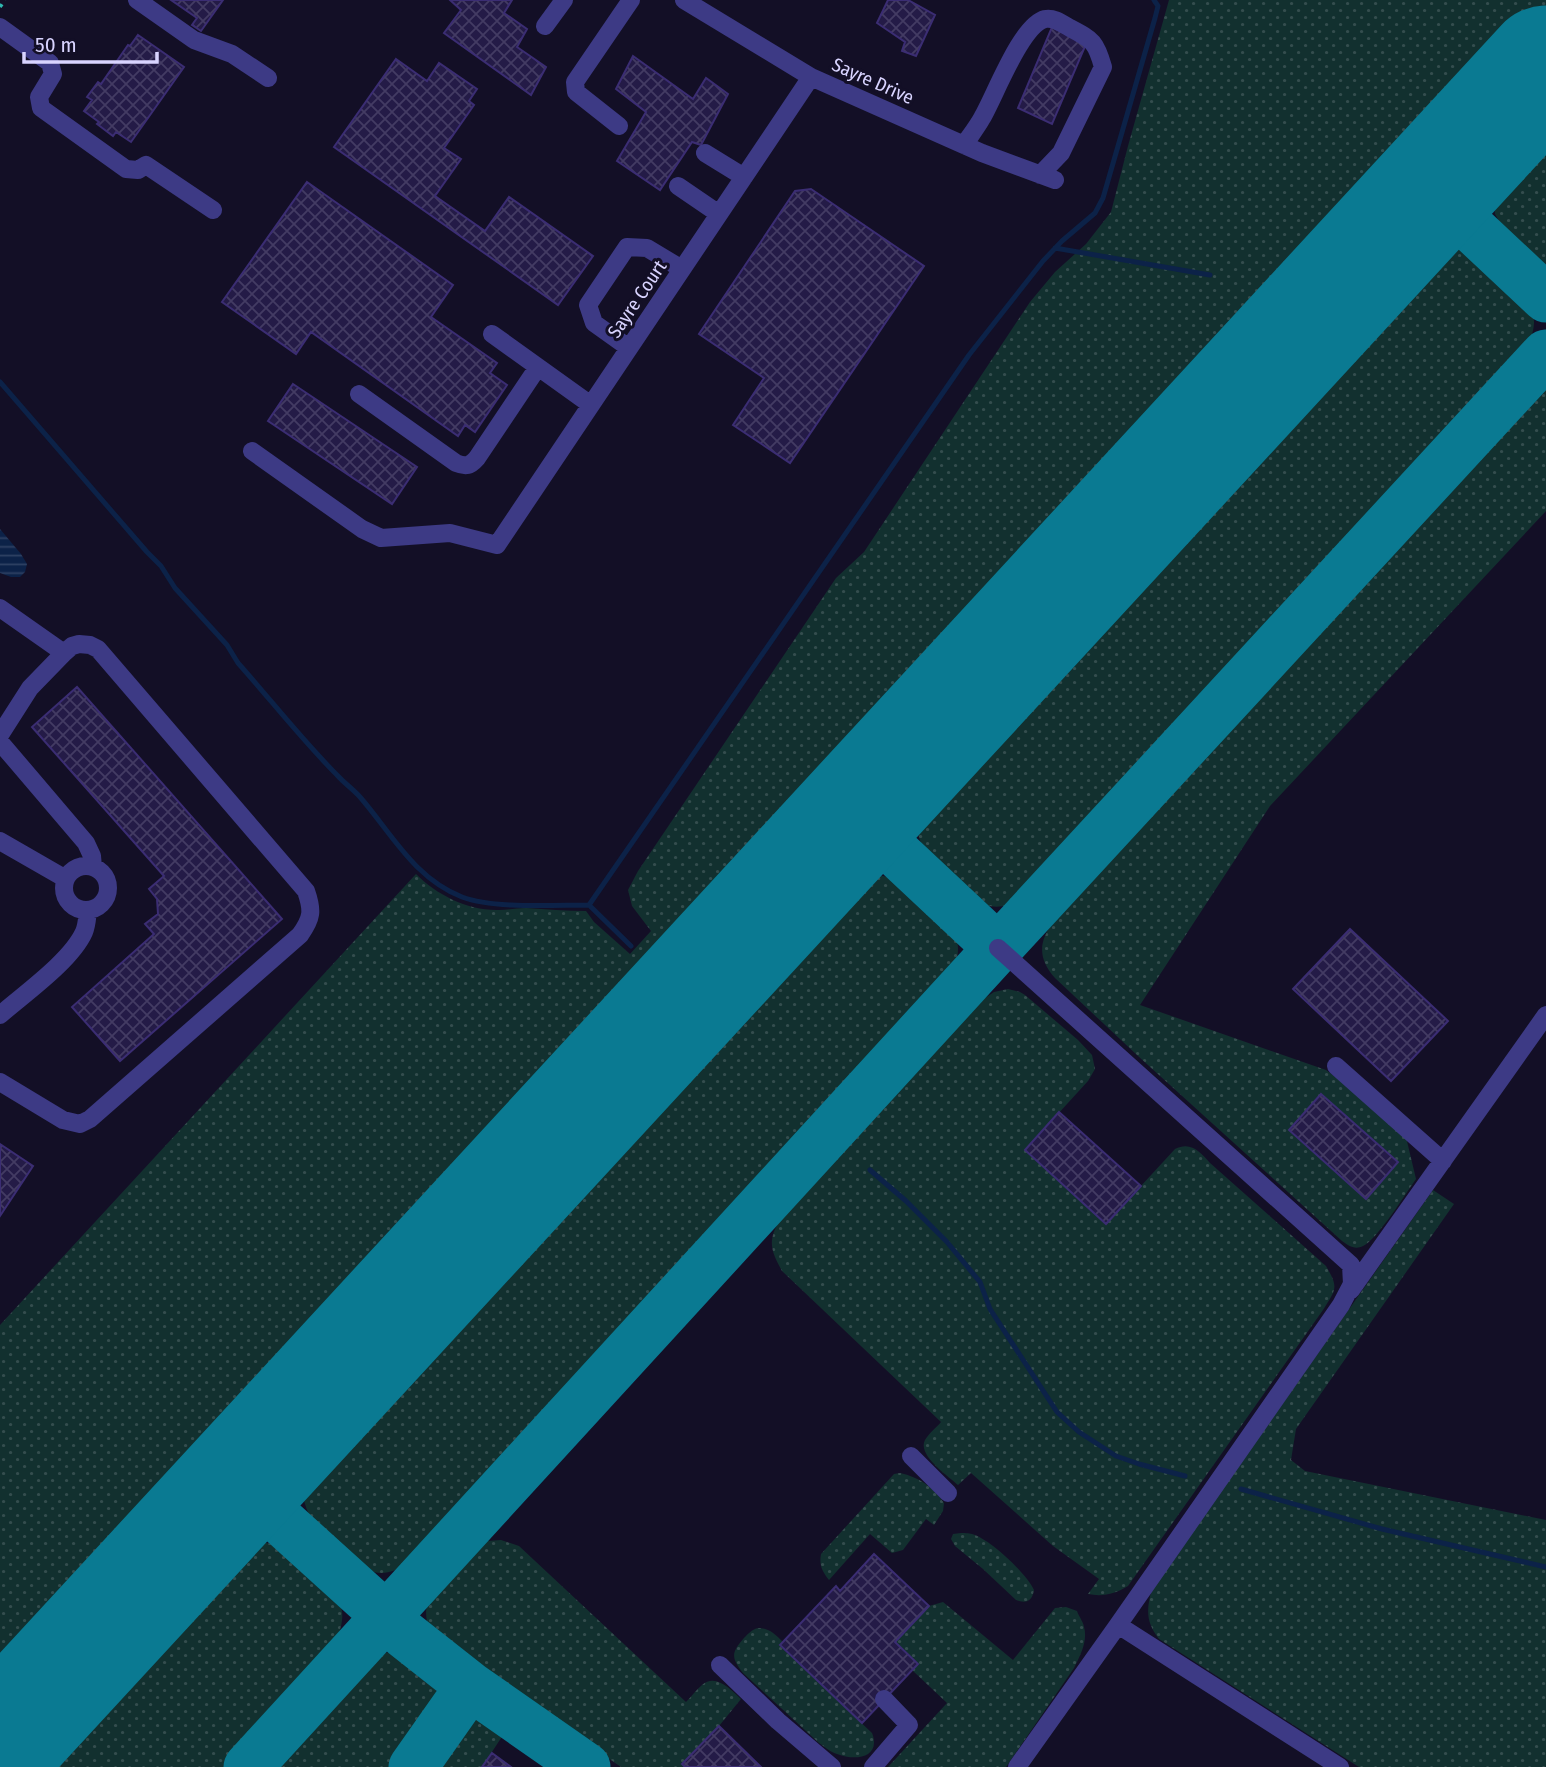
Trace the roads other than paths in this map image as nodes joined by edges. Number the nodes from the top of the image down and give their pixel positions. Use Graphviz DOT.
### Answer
graph roads {
  1 [pos="136,0"];
  2 [pos="564,0"];
  3 [pos="631,0"];
  4 [pos="684,0"];
  5 [pos="545,26"];
  6 [pos="0,27"];
  7 [pos="811,76"];
  8 [pos="268,78"];
  9 [pos="619,126"];
  10 [pos="964,145"];
  11 [pos="705,153"];
  12 [pos="744,177"];
  13 [pos="678,186"];
  14 [pos="213,210"];
  15 [pos="719,214"];
  16 [pos="682,269"];
  17 [pos="492,334"];
  18 [pos="629,348"];
  19 [pos="538,367"];
  20 [pos="359,394"];
  21 [pos="591,405"];
  22 [pos="251,451"];
  23 [pos="0,608"];
  24 [pos="64,653"];
  25 [pos="0,735"];
  26 [pos="0,742"];
  27 [pos="0,841"];
  28 [pos="93,867"];
  29 [pos="66,878"];
  30 [pos="88,910"];
  31 [pos="998,948"];
  32 [pos="1546,1015"];
  33 [pos="0,1016"];
  34 [pos="1336,1066"];
  35 [pos="0,1082"];
  36 [pos="1443,1161"];
  37 [pos="1340,1305"];
  38 [pos="911,1456"];
  39 [pos="948,1493"];
  40 [pos="1118,1625"];
  41 [pos="720,1665"];
  42 [pos="884,1699"];
  43 [pos="832,1767"];
  44 [pos="873,1767"];
  45 [pos="1017,1767"];
  46 [pos="1340,1767"];
  1 -- 8 [label="street"];
  2 -- 5 [label="street"];
  3 -- 9 [label="street"];
  4 -- 7 [label="street, Sayre Drive"];
  6 -- 14 [label="street"];
  7 -- 10 [label="street, Sayre Drive"];
  7 -- 12 [label="street, Sayre Court"];
  10 -- 10 [label="street, Sayre Drive"];
  11 -- 12 [label="street"];
  12 -- 15 [label="street, Sayre Court"];
  13 -- 15 [label="street"];
  15 -- 16 [label="street, Sayre Court"];
  16 -- 18 [label="street, Sayre Court"];
  16 -- 18 [label="street"];
  17 -- 19 [label="street"];
  18 -- 21 [label="street, Sayre Court"];
  19 -- 20 [label="street"];
  19 -- 21 [label="street"];
  21 -- 22 [label="street, Sayre Court"];
  23 -- 24 [label="street"];
  24 -- 25 [label="street"];
  24 -- 35 [label="street"];
  26 -- 28 [label="street"];
  27 -- 29 [label="street"];
  28 -- 29 [label="street"];
  28 -- 30 [label="street"];
  29 -- 30 [label="street"];
  30 -- 33 [label="street"];
  31 -- 37 [label="street"];
  32 -- 36 [label="street"];
  34 -- 36 [label="street"];
  36 -- 37 [label="street"];
  37 -- 40 [label="street"];
  38 -- 39 [label="street"];
  40 -- 45 [label="street"];
  40 -- 46 [label="street"];
  41 -- 43 [label="street"];
  42 -- 44 [label="street"];
}
